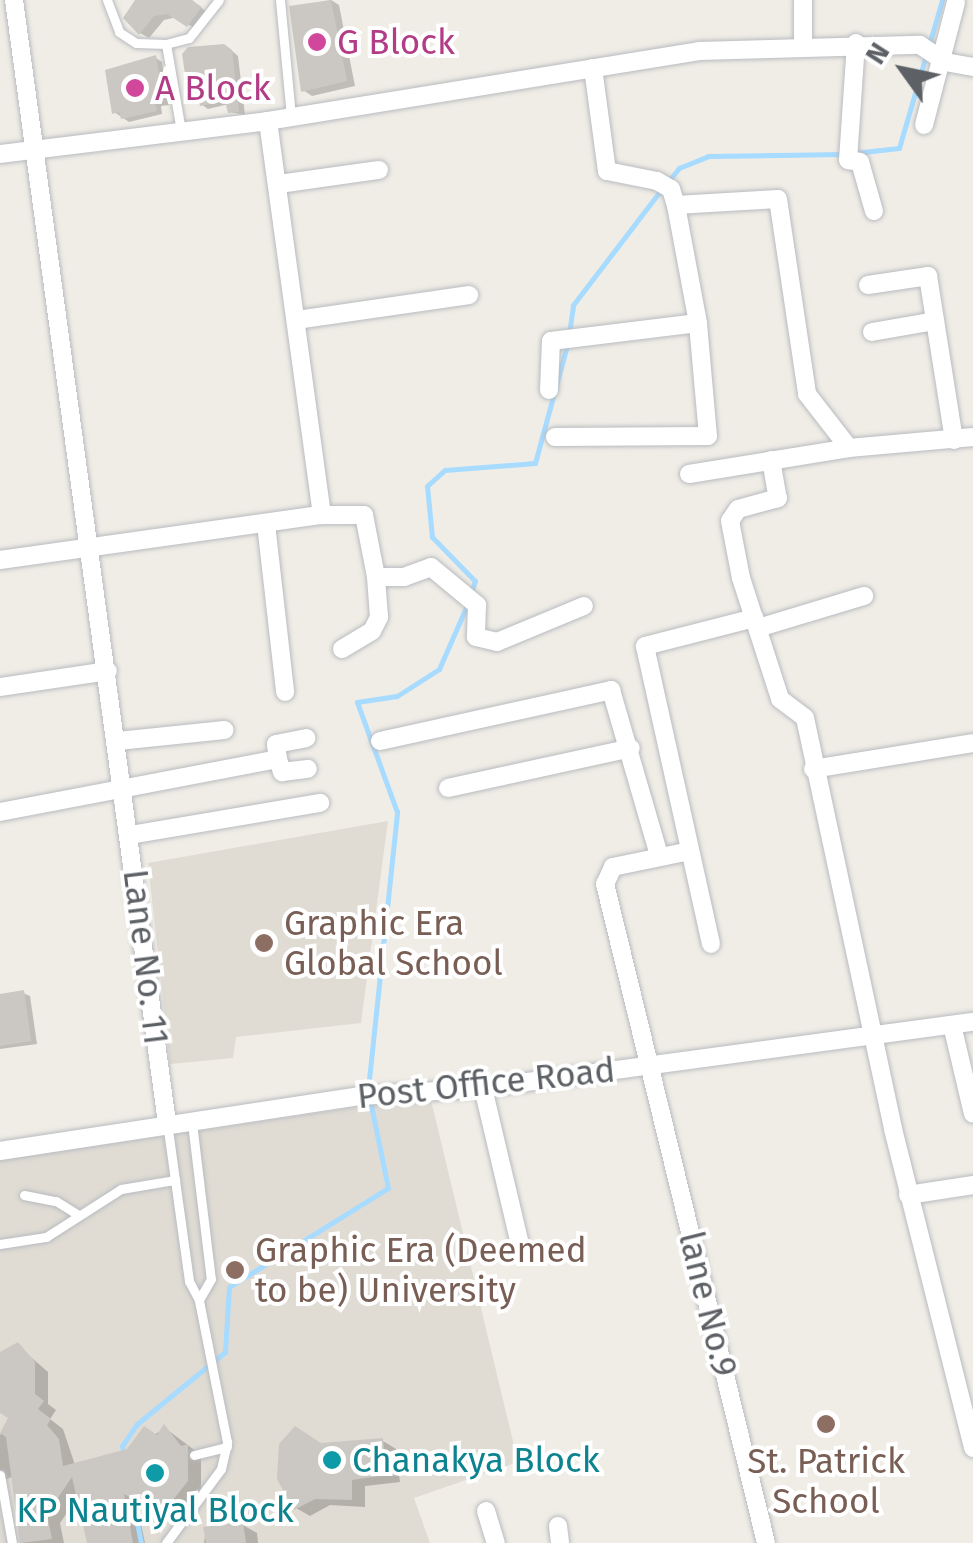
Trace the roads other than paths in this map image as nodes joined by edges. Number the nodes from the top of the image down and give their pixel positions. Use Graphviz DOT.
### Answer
graph roads {
  1 [pos="14,0"];
  2 [pos="107,0"];
  3 [pos="219,0"];
  4 [pos="280,0"];
  5 [pos="802,0"];
  6 [pos="956,2"];
  7 [pos="856,42"];
  8 [pos="166,44"];
  9 [pos="803,44"];
  10 [pos="930,52"];
  11 [pos="973,67"];
  12 [pos="593,68"];
  13 [pos="291,117"];
  14 [pos="268,121"];
  15 [pos="924,125"];
  16 [pos="181,131"];
  17 [pos="37,148"];
  18 [pos="0,154"];
  19 [pos="380,170"];
  20 [pos="279,184"];
  21 [pos="668,191"];
  22 [pos="874,211"];
  23 [pos="868,285"];
  24 [pos="469,295"];
  25 [pos="296,320"];
  26 [pos="935,321"];
  27 [pos="698,324"];
  28 [pos="872,332"];
  29 [pos="549,390"];
  30 [pos="555,437"];
  31 [pos="964,438"];
  32 [pos="849,448"];
  33 [pos="771,460"];
  34 [pos="689,474"];
  35 [pos="322,514"];
  36 [pos="266,524"];
  37 [pos="92,548"];
  38 [pos="0,560"];
  39 [pos="376,577"];
  40 [pos="864,596"];
  41 [pos="584,606"];
  42 [pos="756,623"];
  43 [pos="342,649"];
  44 [pos="108,671"];
  45 [pos="0,688"];
  46 [pos="285,692"];
  47 [pos="224,730"];
  48 [pos="306,738"];
  49 [pos="380,740"];
  50 [pos="118,741"];
  51 [pos="973,743"];
  52 [pos="632,748"];
  53 [pos="278,759"];
  54 [pos="308,769"];
  55 [pos="813,769"];
  56 [pos="448,788"];
  57 [pos="124,791"];
  58 [pos="320,803"];
  59 [pos="0,812"];
  60 [pos="130,835"];
  61 [pos="690,851"];
  62 [pos="659,855"];
  63 [pos="710,944"];
  64 [pos="973,1022"];
  65 [pos="952,1025"];
  66 [pos="872,1033"];
  67 [pos="649,1064"];
  68 [pos="483,1088"];
  69 [pos="973,1114"];
  70 [pos="192,1119"];
  71 [pos="167,1123"];
  72 [pos="0,1152"];
  73 [pos="175,1180"];
  74 [pos="973,1185"];
  75 [pos="24,1195"];
  76 [pos="908,1195"];
  77 [pos="76,1214"];
  78 [pos="0,1244"];
  79 [pos="520,1244"];
  80 [pos="199,1300"];
  81 [pos="226,1447"];
  82 [pos="973,1448"];
  83 [pos="194,1455"];
  84 [pos="0,1476"];
  85 [pos="486,1511"];
  86 [pos="12,1543"];
  87 [pos="166,1543"];
  88 [pos="496,1543"];
  89 [pos="766,1543"];
  1 -- 17 [label="street, Lane No. 11"];
  2 -- 8 [label="lane"];
  3 -- 8 [label="lane"];
  4 -- 13 [label="lane"];
  5 -- 9 [label="street"];
  6 -- 10 [label="street"];
  7 -- 9 [label="street"];
  7 -- 10 [label="street"];
  7 -- 22 [label="street"];
  8 -- 16 [label="lane"];
  9 -- 12 [label="street"];
  10 -- 11 [label="street"];
  10 -- 15 [label="street"];
  12 -- 13 [label="street"];
  12 -- 21 [label="street"];
  13 -- 14 [label="street"];
  14 -- 16 [label="street"];
  14 -- 20 [label="street"];
  16 -- 17 [label="street"];
  17 -- 18 [label="street"];
  17 -- 37 [label="street, Lane No. 11"];
  19 -- 20 [label="street"];
  20 -- 25 [label="street"];
  21 -- 27 [label="street"];
  21 -- 32 [label="street"];
  23 -- 26 [label="street"];
  24 -- 25 [label="street"];
  25 -- 35 [label="street"];
  26 -- 28 [label="street"];
  26 -- 31 [label="street"];
  27 -- 29 [label="street"];
  27 -- 30 [label="street"];
  31 -- 32 [label="street"];
  32 -- 33 [label="street"];
  33 -- 34 [label="street"];
  33 -- 42 [label="street"];
  35 -- 36 [label="street"];
  35 -- 39 [label="street"];
  36 -- 37 [label="street"];
  36 -- 46 [label="street"];
  37 -- 38 [label="street"];
  37 -- 44 [label="street, Lane No. 11"];
  39 -- 41 [label="street"];
  39 -- 43 [label="street"];
  40 -- 42 [label="street"];
  42 -- 55 [label="street"];
  42 -- 61 [label="street"];
  44 -- 45 [label="street"];
  44 -- 50 [label="street, Lane No. 11"];
  47 -- 50 [label="street"];
  48 -- 53 [label="street"];
  49 -- 52 [label="street"];
  50 -- 57 [label="street, Lane No. 11"];
  51 -- 55 [label="street"];
  52 -- 56 [label="street"];
  52 -- 62 [label="street"];
  53 -- 54 [label="street"];
  53 -- 57 [label="street"];
  55 -- 66 [label="street"];
  57 -- 59 [label="street"];
  57 -- 60 [label="street, Lane No. 11"];
  58 -- 60 [label="street"];
  60 -- 71 [label="street, Lane No. 11"];
  61 -- 62 [label="street"];
  61 -- 63 [label="street"];
  62 -- 67 [label="street, lane No.9"];
  64 -- 65 [label="street, Post Office Road"];
  65 -- 66 [label="street, Post Office Road"];
  65 -- 69 [label="street"];
  66 -- 67 [label="street, Post Office Road"];
  66 -- 76 [label="street"];
  67 -- 68 [label="street, Post Office Road"];
  67 -- 89 [label="street, lane No.9"];
  68 -- 70 [label="street, Post Office Road"];
  68 -- 79 [label="street"];
  70 -- 71 [label="street, Post Office Road"];
  70 -- 80 [label="lane"];
  71 -- 72 [label="street, Post Office Road"];
  71 -- 73 [label="lane"];
  73 -- 77 [label="lane"];
  73 -- 80 [label="lane"];
  74 -- 76 [label="street"];
  75 -- 77 [label="lane"];
  76 -- 82 [label="street"];
  77 -- 78 [label="lane"];
  80 -- 81 [label="lane"];
  81 -- 83 [label="lane"];
  81 -- 87 [label="lane"];
  84 -- 86 [label="lane"];
  85 -- 88 [label="street"];
}
